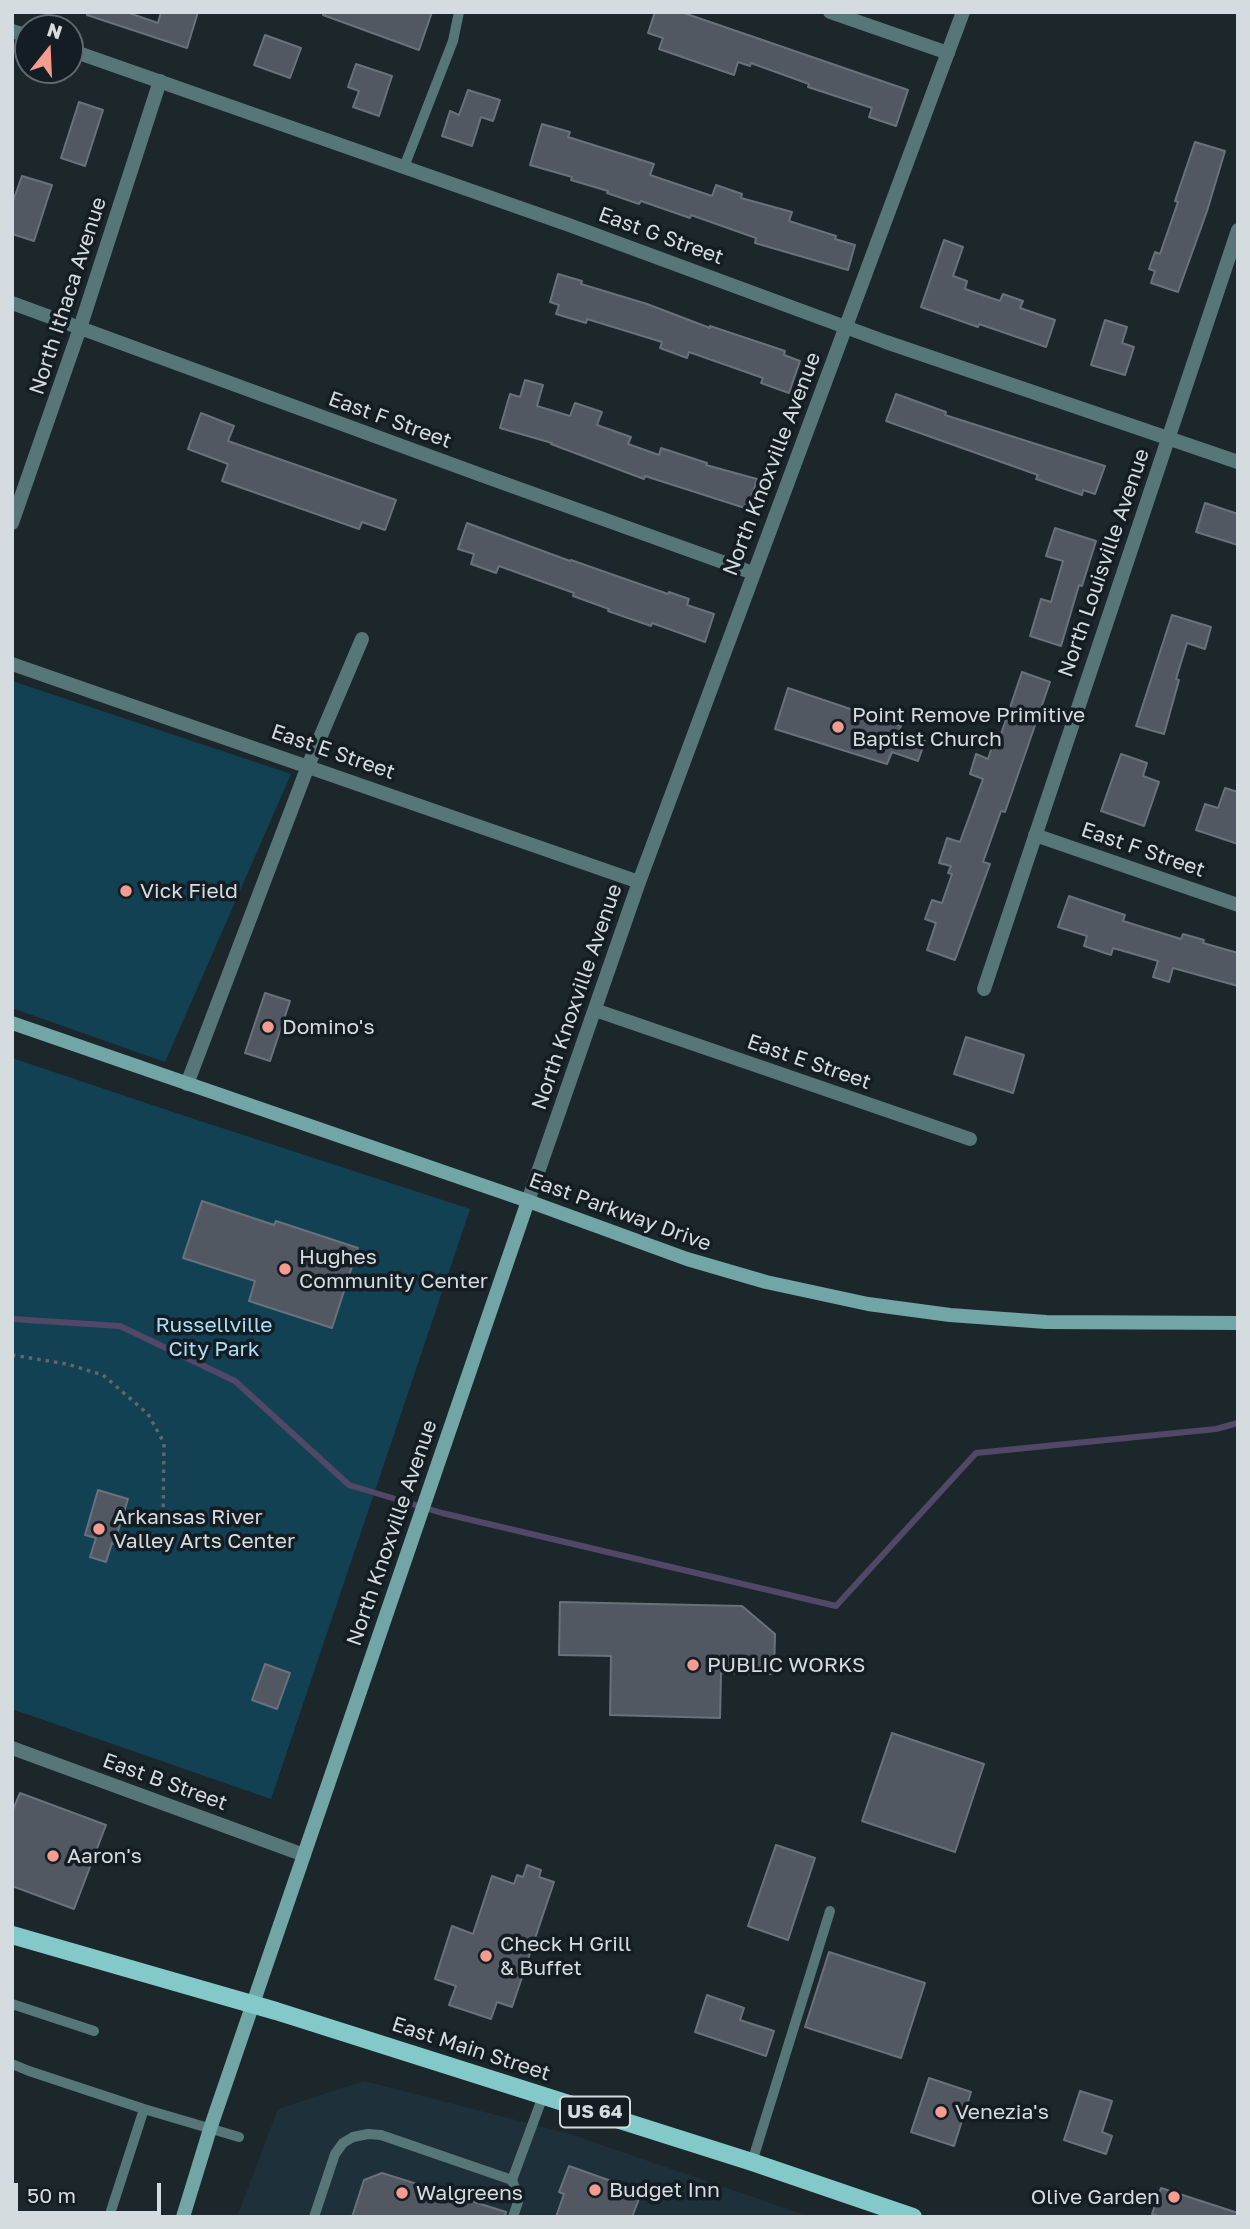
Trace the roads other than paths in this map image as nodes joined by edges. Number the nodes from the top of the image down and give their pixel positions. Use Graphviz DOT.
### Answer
graph roads {
  1 [pos="459,12"];
  2 [pos="830,12"];
  3 [pos="963,12"];
  4 [pos="948,53"];
  5 [pos="84,55"];
  6 [pos="160,81"];
  7 [pos="404,167"];
  8 [pos="1238,230"];
  9 [pos="12,303"];
  10 [pos="80,328"];
  11 [pos="847,328"];
  12 [pos="1168,438"];
  13 [pos="1238,462"];
  14 [pos="12,523"];
  15 [pos="753,573"];
  16 [pos="362,639"];
  17 [pos="12,664"];
  18 [pos="309,766"];
  19 [pos="1035,835"];
  20 [pos="639,882"];
  21 [pos="1238,905"];
  22 [pos="984,989"];
  23 [pos="595,1010"];
  24 [pos="12,1023"];
  25 [pos="187,1084"];
  26 [pos="970,1139"];
  27 [pos="528,1201"];
  28 [pos="1238,1324"];
  29 [pos="12,1748"];
  30 [pos="304,1855"];
  31 [pos="830,1911"];
  32 [pos="12,1935"];
  33 [pos="12,2004"];
  34 [pos="254,2004"];
  35 [pos="94,2031"];
  36 [pos="12,2064"];
  37 [pos="543,2096"];
  38 [pos="144,2109"];
  39 [pos="210,2129"];
  40 [pos="239,2137"];
  41 [pos="751,2162"];
  42 [pos="512,2180"];
  43 [pos="109,2217"];
  44 [pos="183,2217"];
  45 [pos="314,2217"];
  46 [pos="513,2217"];
  47 [pos="913,2217"];
  1 -- 7 [label="lane"];
  2 -- 4 [label="street"];
  3 -- 4 [label="street, North Knoxville Avenue"];
  4 -- 11 [label="street, North Knoxville Avenue"];
  5 -- 6 [label="street, East G Street"];
  6 -- 7 [label="street, East G Street"];
  6 -- 10 [label="street, North Ithaca Avenue"];
  7 -- 11 [label="street, East G Street"];
  8 -- 12 [label="street, North Louisville Avenue"];
  9 -- 10 [label="street, East F Street"];
  10 -- 14 [label="street, North Ithaca Avenue"];
  10 -- 15 [label="street, East F Street"];
  11 -- 12 [label="street, East G Street"];
  11 -- 15 [label="street, North Knoxville Avenue"];
  12 -- 13 [label="street, East G Street"];
  12 -- 19 [label="street, North Louisville Avenue"];
  15 -- 20 [label="street, North Knoxville Avenue"];
  16 -- 18 [label="street"];
  17 -- 18 [label="street, East E Street"];
  18 -- 20 [label="street, East E Street"];
  18 -- 25 [label="street"];
  19 -- 21 [label="street, East F Street"];
  19 -- 22 [label="street, North Louisville Avenue"];
  20 -- 23 [label="street, North Knoxville Avenue"];
  23 -- 26 [label="street, East E Street"];
  23 -- 27 [label="street, North Knoxville Avenue"];
  24 -- 25 [label="main road, East Parkway Drive"];
  25 -- 27 [label="main road, East Parkway Drive"];
  27 -- 28 [label="main road, East Parkway Drive"];
  27 -- 30 [label="main road, North Knoxville Avenue"];
  29 -- 30 [label="street, East B Street"];
  30 -- 34 [label="main road, North Knoxville Avenue"];
  31 -- 41 [label="lane"];
  32 -- 34 [label="main road, East Main Street / US 64"];
  33 -- 35 [label="lane"];
  34 -- 37 [label="main road, East Main Street / US 64"];
  34 -- 39 [label="main road, North Knoxville Avenue"];
  36 -- 38 [label="lane"];
  37 -- 41 [label="main road, East Main Street / US 64"];
  37 -- 42 [label="lane"];
  38 -- 39 [label="lane"];
  38 -- 43 [label="lane"];
  39 -- 40 [label="lane"];
  39 -- 44 [label="main road, North Knoxville Avenue"];
  41 -- 47 [label="main road, East Main Street / US 64"];
  42 -- 45 [label="lane"];
  42 -- 46 [label="lane"];
}
